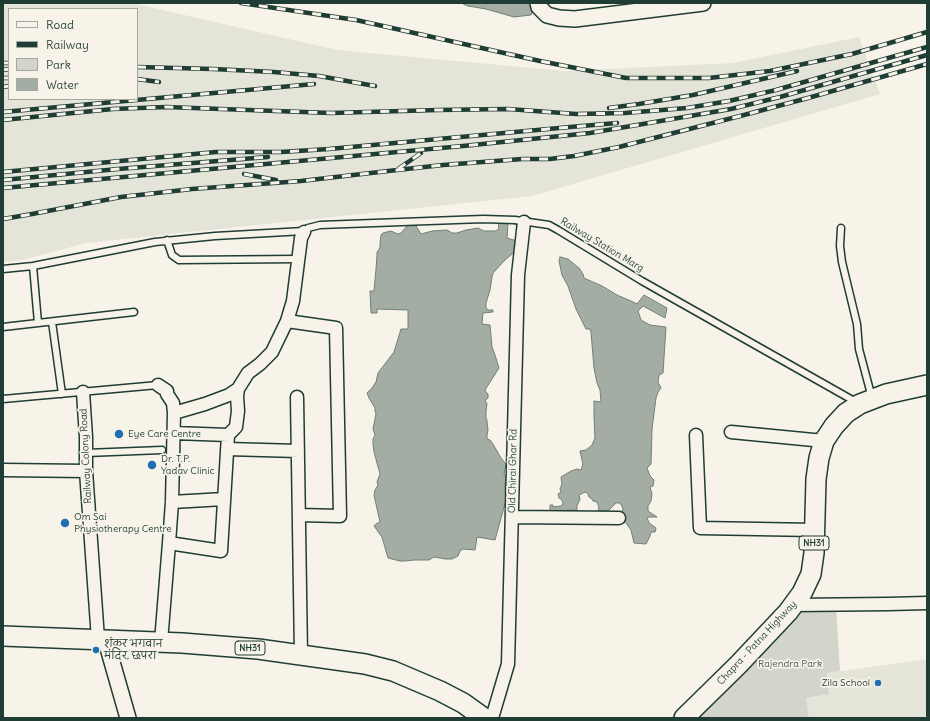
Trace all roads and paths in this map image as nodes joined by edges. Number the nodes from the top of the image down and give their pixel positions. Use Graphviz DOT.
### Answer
graph roads {
  1 [pos="538,3"];
  2 [pos="703,3"];
  3 [pos="524,222"];
  4 [pos="841,228"];
  5 [pos="304,231"];
  6 [pos="167,240"];
  7 [pos="298,259"];
  8 [pos="33,266"];
  9 [pos="3,269"];
  10 [pos="134,312"];
  11 [pos="287,321"];
  12 [pos="52,322"];
  13 [pos="38,323"];
  14 [pos="3,327"];
  15 [pos="158,385"];
  16 [pos="927,385"];
  17 [pos="238,389"];
  18 [pos="83,392"];
  19 [pos="62,394"];
  20 [pos="298,397"];
  21 [pos="3,399"];
  22 [pos="866,402"];
  23 [pos="174,413"];
  24 [pos="731,432"];
  25 [pos="174,433"];
  26 [pos="228,435"];
  27 [pos="696,435"];
  28 [pos="824,440"];
  29 [pos="227,449"];
  30 [pos="162,450"];
  31 [pos="298,451"];
  32 [pos="86,453"];
  33 [pos="3,470"];
  34 [pos="86,471"];
  35 [pos="224,499"];
  36 [pos="172,502"];
  37 [pos="299,515"];
  38 [pos="512,517"];
  39 [pos="619,518"];
  40 [pos="815,530"];
  41 [pos="169,543"];
  42 [pos="927,603"];
  43 [pos="793,605"];
  44 [pos="3,636"];
  45 [pos="102,640"];
  46 [pos="161,642"];
  47 [pos="301,654"];
  48 [pos="128,718"];
  49 [pos="484,718"];
  50 [pos="492,718"];
  51 [pos="684,718"];
  1 -- 2 [label="street"];
  3 -- 5 [label="lane, Railway Station Marg"];
  3 -- 22 [label="lane, Railway Station Marg"];
  3 -- 38 [label="street, Old Chirai Ghar Rd"];
  4 -- 22 [label="lane"];
  5 -- 6 [label="lane, Railway Station Marg"];
  5 -- 7 [label="street"];
  6 -- 7 [label="lane"];
  6 -- 8 [label="lane, Railway Station Marg"];
  7 -- 11 [label="street"];
  8 -- 9 [label="lane, Railway Station Marg"];
  8 -- 13 [label="lane"];
  10 -- 12 [label="lane"];
  11 -- 17 [label="street"];
  11 -- 37 [label="street"];
  12 -- 13 [label="lane"];
  12 -- 19 [label="lane"];
  13 -- 14 [label="lane"];
  15 -- 18 [label="lane"];
  15 -- 23 [label="street"];
  16 -- 22 [label="highway, Chapra - Patna Highway / NH31"];
  17 -- 23 [label="street"];
  17 -- 26 [label="street"];
  18 -- 19 [label="lane"];
  18 -- 32 [label="street, Railway Colony Road"];
  19 -- 21 [label="lane"];
  20 -- 31 [label="street"];
  22 -- 28 [label="highway, Chapra - Patna Highway / NH31"];
  23 -- 25 [label="street"];
  24 -- 28 [label="street"];
  25 -- 26 [label="street"];
  25 -- 36 [label="street"];
  26 -- 29 [label="street"];
  27 -- 40 [label="street"];
  28 -- 40 [label="highway, Chapra - Patna Highway / NH31"];
  29 -- 31 [label="street"];
  29 -- 35 [label="street"];
  30 -- 32 [label="lane"];
  31 -- 37 [label="street"];
  32 -- 34 [label="street, Railway Colony Road"];
  33 -- 34 [label="street"];
  34 -- 45 [label="street, Railway Colony Road"];
  35 -- 36 [label="street"];
  35 -- 41 [label="street"];
  36 -- 41 [label="street"];
  37 -- 47 [label="street"];
  38 -- 39 [label="street"];
  38 -- 50 [label="street, Old Chirai Ghar Rd"];
  40 -- 43 [label="highway, Chapra - Patna Highway / NH31"];
  41 -- 46 [label="street"];
  42 -- 43 [label="street"];
  43 -- 51 [label="highway, Chapra - Patna Highway / NH31"];
  44 -- 45 [label="highway, NH31"];
  45 -- 46 [label="highway, NH31"];
  45 -- 48 [label="street"];
  46 -- 47 [label="highway, NH31"];
  47 -- 49 [label="highway, NH31"];
}
